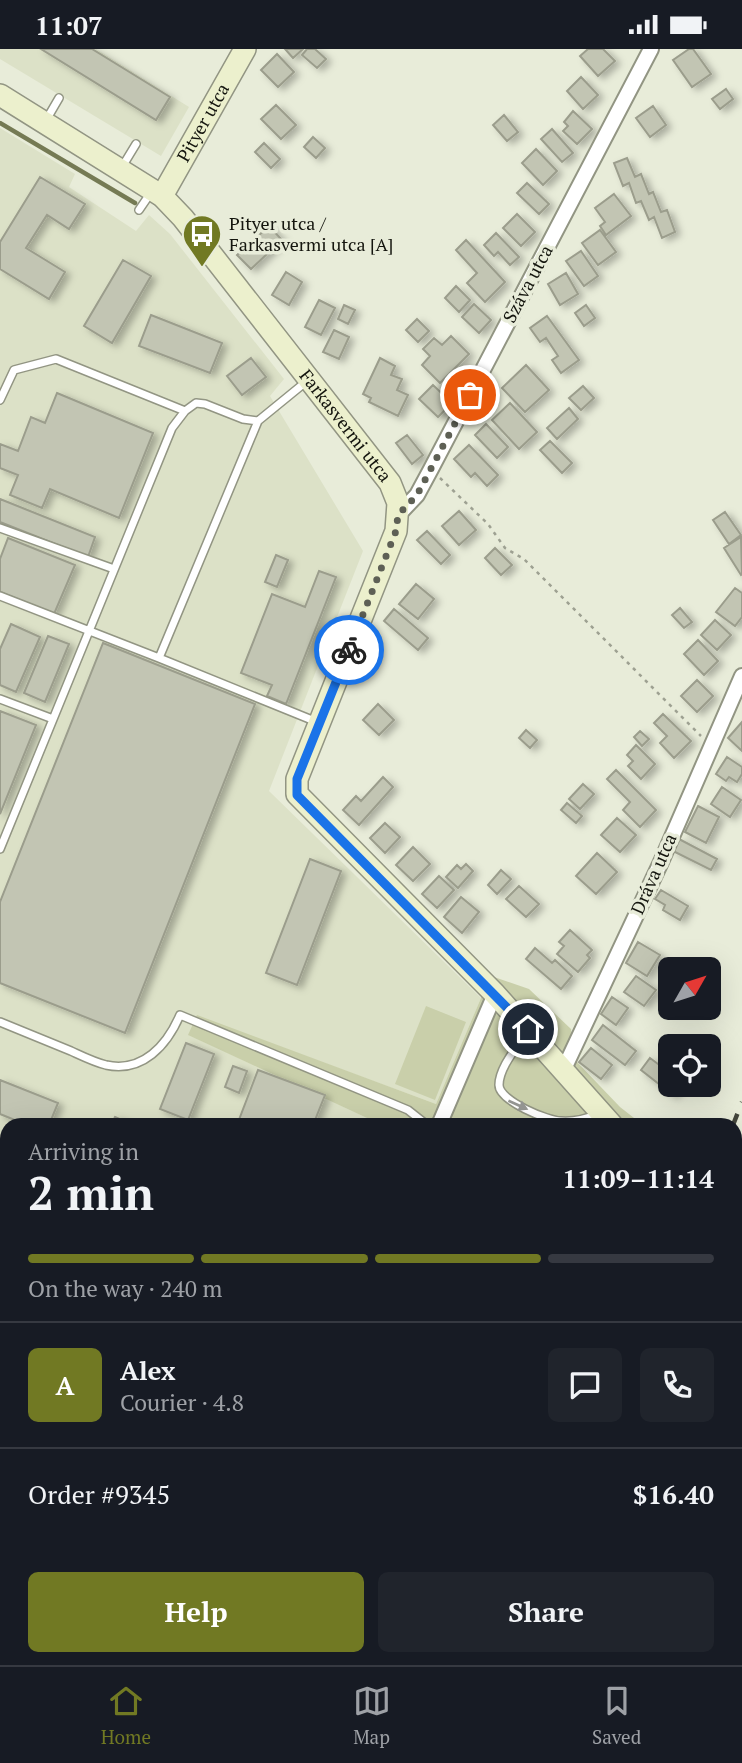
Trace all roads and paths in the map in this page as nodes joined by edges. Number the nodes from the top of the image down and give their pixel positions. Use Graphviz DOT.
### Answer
graph roads {
  1 [pos="245,49"];
  2 [pos="651,49"];
  3 [pos="0,95"];
  4 [pos="59,99"];
  5 [pos="45,123"];
  6 [pos="136,144"];
  7 [pos="120,170"];
  8 [pos="157,193"];
  9 [pos="139,210"];
  10 [pos="310,379"];
  11 [pos="0,400"];
  12 [pos="186,411"];
  13 [pos="258,421"];
  14 [pos="431,469"];
  15 [pos="398,515"];
  16 [pos="0,528"];
  17 [pos="114,569"];
  18 [pos="0,596"];
  19 [pos="89,632"];
  20 [pos="159,658"];
  21 [pos="742,676"];
  22 [pos="0,699"];
  23 [pos="53,719"];
  24 [pos="320,723"];
  25 [pos="711,746"];
  26 [pos="4,831"];
  27 [pos="0,849"];
  28 [pos="495,994"];
  29 [pos="0,1023"];
  30 [pos="528,1029"];
  31 [pos="563,1071"];
  32 [pos="418,1118"];
  33 [pos="442,1118"];
  34 [pos="548,1118"];
  35 [pos="605,1118"];
  1 -- 8 [label="street, Pityer utca"];
  2 -- 14 [label="street, Száva utca"];
  3 -- 5 [label="street, Farkasvermi utca"];
  4 -- 5 [label="lane"];
  5 -- 7 [label="street, Farkasvermi utca"];
  6 -- 7 [label="lane"];
  7 -- 8 [label="street, Farkasvermi utca"];
  8 -- 9 [label="lane"];
  8 -- 10 [label="street, Farkasvermi utca"];
  10 -- 13 [label="lane"];
  10 -- 15 [label="street, Farkasvermi utca"];
  11 -- 12 [label="lane"];
  12 -- 13 [label="lane"];
  12 -- 17 [label="lane"];
  13 -- 20 [label="lane"];
  14 -- 15 [label="street, Száva utca"];
  14 -- 25 [label="path"];
  15 -- 24 [label="street, Farkasvermi utca"];
  16 -- 17 [label="lane"];
  17 -- 19 [label="lane"];
  18 -- 19 [label="lane"];
  19 -- 20 [label="lane"];
  19 -- 23 [label="lane"];
  20 -- 24 [label="lane"];
  21 -- 25 [label="street, Dráva utca"];
  22 -- 23 [label="lane"];
  23 -- 26 [label="lane"];
  24 -- 28 [label="street, Farkasvermi utca"];
  25 -- 31 [label="street, Dráva utca"];
  26 -- 27 [label="lane"];
  28 -- 30 [label="street, Farkasvermi utca"];
  28 -- 33 [label="street"];
  29 -- 32 [label="lane"];
  30 -- 31 [label="street, Farkasvermi utca"];
  30 -- 34 [label="lane, one-way"];
  31 -- 35 [label="street, Farkasvermi utca"];
}
